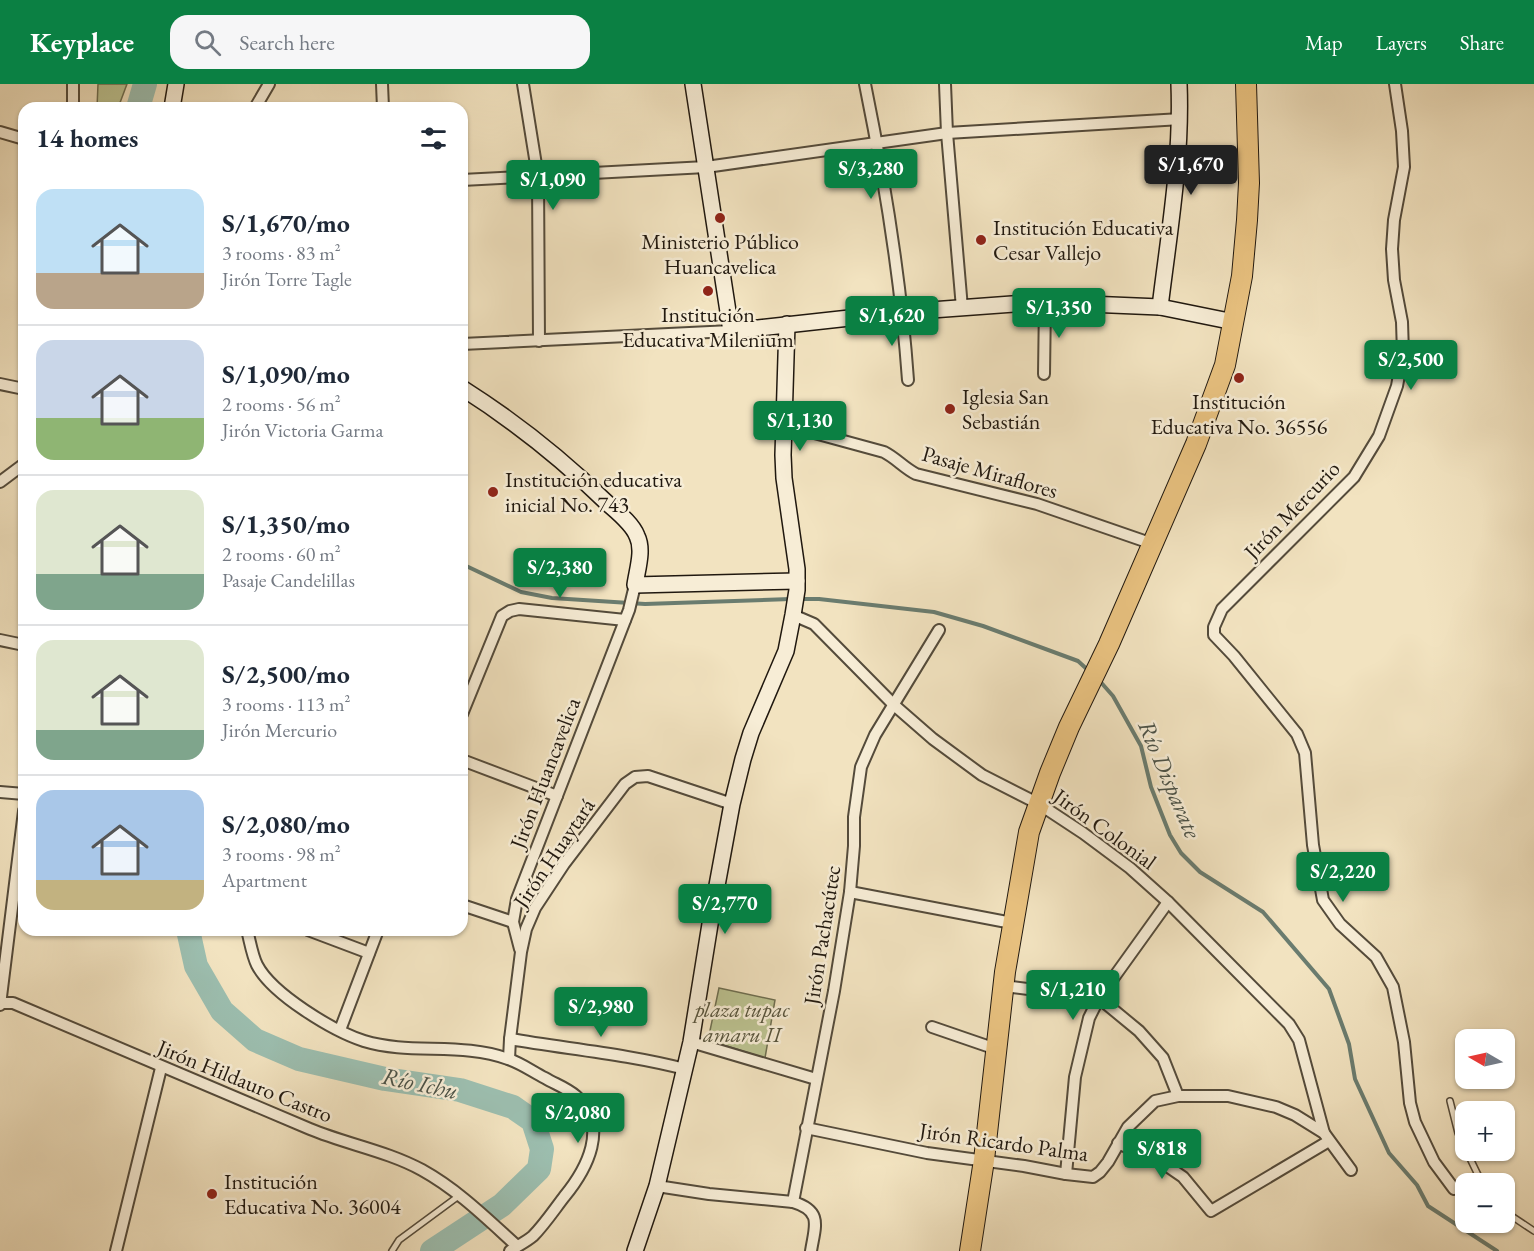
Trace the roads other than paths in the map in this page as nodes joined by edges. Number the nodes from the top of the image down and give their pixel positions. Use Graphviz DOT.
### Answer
graph roads {
  1 [pos="73,84"];
  2 [pos="176,84"];
  3 [pos="270,84"];
  4 [pos="382,84"];
  5 [pos="523,84"];
  6 [pos="693,84"];
  7 [pos="865,84"];
  8 [pos="945,84"];
  9 [pos="1179,84"];
  10 [pos="1246,84"];
  11 [pos="1395,84"];
  12 [pos="73,102"];
  13 [pos="173,102"];
  14 [pos="259,102"];
  15 [pos="383,102"];
  16 [pos="1181,119"];
  17 [pos="0,132"];
  18 [pos="947,133"];
  19 [pos="18,137"];
  20 [pos="877,144"];
  21 [pos="706,166"];
  22 [pos="538,177"];
  23 [pos="468,180"];
  24 [pos="1045,302"];
  25 [pos="1160,307"];
  26 [pos="962,308"];
  27 [pos="904,312"];
  28 [pos="1234,322"];
  29 [pos="787,324"];
  30 [pos="731,331"];
  31 [pos="539,341"];
  32 [pos="468,345"];
  33 [pos="1044,375"];
  34 [pos="908,380"];
  35 [pos="0,384"];
  36 [pos="18,388"];
  37 [pos="468,392"];
  38 [pos="785,424"];
  39 [pos="18,469"];
  40 [pos="0,483"];
  41 [pos="1153,544"];
  42 [pos="797,585"];
  43 [pos="633,592"];
  44 [pos="794,612"];
  45 [pos="627,615"];
  46 [pos="939,630"];
  47 [pos="0,640"];
  48 [pos="18,644"];
  49 [pos="468,699"];
  50 [pos="894,705"];
  51 [pos="468,762"];
  52 [pos="0,792"];
  53 [pos="18,794"];
  54 [pos="557,796"];
  55 [pos="732,804"];
  56 [pos="1038,804"];
  57 [pos="18,852"];
  58 [pos="850,892"];
  59 [pos="1168,902"];
  60 [pos="468,907"];
  61 [pos="513,922"];
  62 [pos="1012,924"];
  63 [pos="249,936"];
  64 [pos="324,936"];
  65 [pos="376,936"];
  66 [pos="520,952"];
  67 [pos="369,953"];
  68 [pos="2,960"];
  69 [pos="1004,986"];
  70 [pos="1,989"];
  71 [pos="1099,998"];
  72 [pos="0,1003"];
  73 [pos="13,1003"];
  74 [pos="932,1027"];
  75 [pos="340,1030"];
  76 [pos="510,1039"];
  77 [pos="691,1042"];
  78 [pos="996,1049"];
  79 [pos="509,1059"];
  80 [pos="160,1068"];
  81 [pos="685,1069"];
  82 [pos="816,1079"];
  83 [pos="1178,1096"];
  84 [pos="1450,1101"];
  85 [pos="1455,1121"];
  86 [pos="806,1128"];
  87 [pos="1327,1137"];
  88 [pos="1118,1143"];
  89 [pos="984,1160"];
  90 [pos="1351,1170"];
  91 [pos="1066,1174"];
  92 [pos="657,1186"];
  93 [pos="1454,1189"];
  94 [pos="461,1194"];
  95 [pos="793,1203"];
  96 [pos="1515,1218"];
  97 [pos="1534,1230"];
  98 [pos="512,1245"];
  99 [pos="116,1251"];
  100 [pos="392,1251"];
  101 [pos="635,1251"];
  102 [pos="811,1251"];
  103 [pos="970,1251"];
  1 -- 12 [label="street"];
  2 -- 13 [label="main road"];
  3 -- 14 [label="street"];
  4 -- 15 [label="street"];
  5 -- 22 [label="street"];
  6 -- 21 [label="main road"];
  7 -- 20 [label="street"];
  8 -- 18 [label="street"];
  9 -- 16 [label="main road"];
  10 -- 28 [label="highway"];
  11 -- 93 [label="street, Jirón Mercurio"];
  16 -- 18 [label="street"];
  16 -- 25 [label="main road"];
  17 -- 19 [label="street"];
  18 -- 20 [label="street"];
  18 -- 26 [label="street"];
  20 -- 21 [label="street"];
  20 -- 27 [label="street"];
  21 -- 22 [label="street"];
  21 -- 30 [label="main road"];
  22 -- 23 [label="street"];
  22 -- 31 [label="street"];
  24 -- 25 [label="main road"];
  24 -- 26 [label="main road"];
  24 -- 33 [label="street"];
  25 -- 28 [label="main road"];
  26 -- 27 [label="main road"];
  27 -- 29 [label="main road"];
  27 -- 34 [label="street"];
  28 -- 41 [label="highway"];
  29 -- 30 [label="main road"];
  29 -- 38 [label="main road"];
  30 -- 31 [label="street"];
  31 -- 32 [label="street"];
  35 -- 36 [label="street"];
  37 -- 43 [label="main road"];
  38 -- 41 [label="street, Pasaje Miraflores"];
  38 -- 42 [label="main road"];
  39 -- 40 [label="street"];
  41 -- 56 [label="highway"];
  42 -- 43 [label="main road"];
  42 -- 44 [label="main road"];
  43 -- 45 [label="street, Jirón Huancavelica"];
  44 -- 50 [label="street, Jirón Colonial"];
  44 -- 55 [label="main road"];
  45 -- 49 [label="street"];
  45 -- 54 [label="street, Jirón Huancavelica"];
  46 -- 50 [label="street, Jirón Pachacútec"];
  47 -- 48 [label="street"];
  50 -- 56 [label="street, Jirón Colonial"];
  50 -- 58 [label="street, Jirón Pachacútec"];
  51 -- 54 [label="street"];
  52 -- 53 [label="street"];
  54 -- 61 [label="street, Jirón Huancavelica"];
  55 -- 66 [label="street, Jirón Huaytará"];
  55 -- 77 [label="main road"];
  56 -- 59 [label="street, Jirón Colonial"];
  56 -- 62 [label="highway"];
  57 -- 68 [label="street"];
  58 -- 62 [label="street"];
  58 -- 82 [label="street, Jirón Pachacútec"];
  59 -- 71 [label="street"];
  59 -- 87 [label="street, Jirón Colonial"];
  60 -- 61 [label="street"];
  61 -- 66 [label="street, Jirón Huancavelica"];
  62 -- 69 [label="highway"];
  63 -- 75 [label="street"];
  64 -- 67 [label="street"];
  65 -- 67 [label="street"];
  66 -- 76 [label="street, Jirón Huaytará"];
  67 -- 75 [label="street"];
  68 -- 70 [label="street"];
  69 -- 71 [label="street"];
  69 -- 78 [label="highway"];
  70 -- 72 [label="street"];
  70 -- 73 [label="street, Jirón Hildauro Castro"];
  71 -- 83 [label="street"];
  71 -- 91 [label="street"];
  72 -- 73 [label="street, Jirón Hildauro Castro"];
  73 -- 80 [label="street, Jirón Hildauro Castro"];
  74 -- 78 [label="street"];
  75 -- 79 [label="street"];
  76 -- 79 [label="street, Jirón Huaytará"];
  76 -- 81 [label="street"];
  77 -- 81 [label="main road"];
  77 -- 82 [label="street"];
  78 -- 89 [label="highway"];
  79 -- 98 [label="street"];
  80 -- 94 [label="street, Jirón Hildauro Castro"];
  80 -- 99 [label="street"];
  81 -- 92 [label="main road"];
  82 -- 86 [label="street, Jirón Pachacútec"];
  83 -- 87 [label="street, Jirón Ricardo Palma"];
  83 -- 88 [label="street, Jirón Ricardo Palma"];
  84 -- 85 [label="lane"];
  86 -- 89 [label="street, Jirón Ricardo Palma"];
  86 -- 95 [label="street, Jirón Pachacútec"];
  87 -- 88 [label="street"];
  87 -- 90 [label="street, Jirón Ricardo Palma"];
  88 -- 91 [label="street, Jirón Ricardo Palma"];
  89 -- 91 [label="street, Jirón Ricardo Palma"];
  89 -- 103 [label="highway"];
  92 -- 95 [label="street"];
  92 -- 101 [label="main road"];
  94 -- 98 [label="street, Jirón Hildauro Castro"];
  94 -- 100 [label="lane"];
  95 -- 102 [label="street"];
  96 -- 97 [label="lane"];
}
